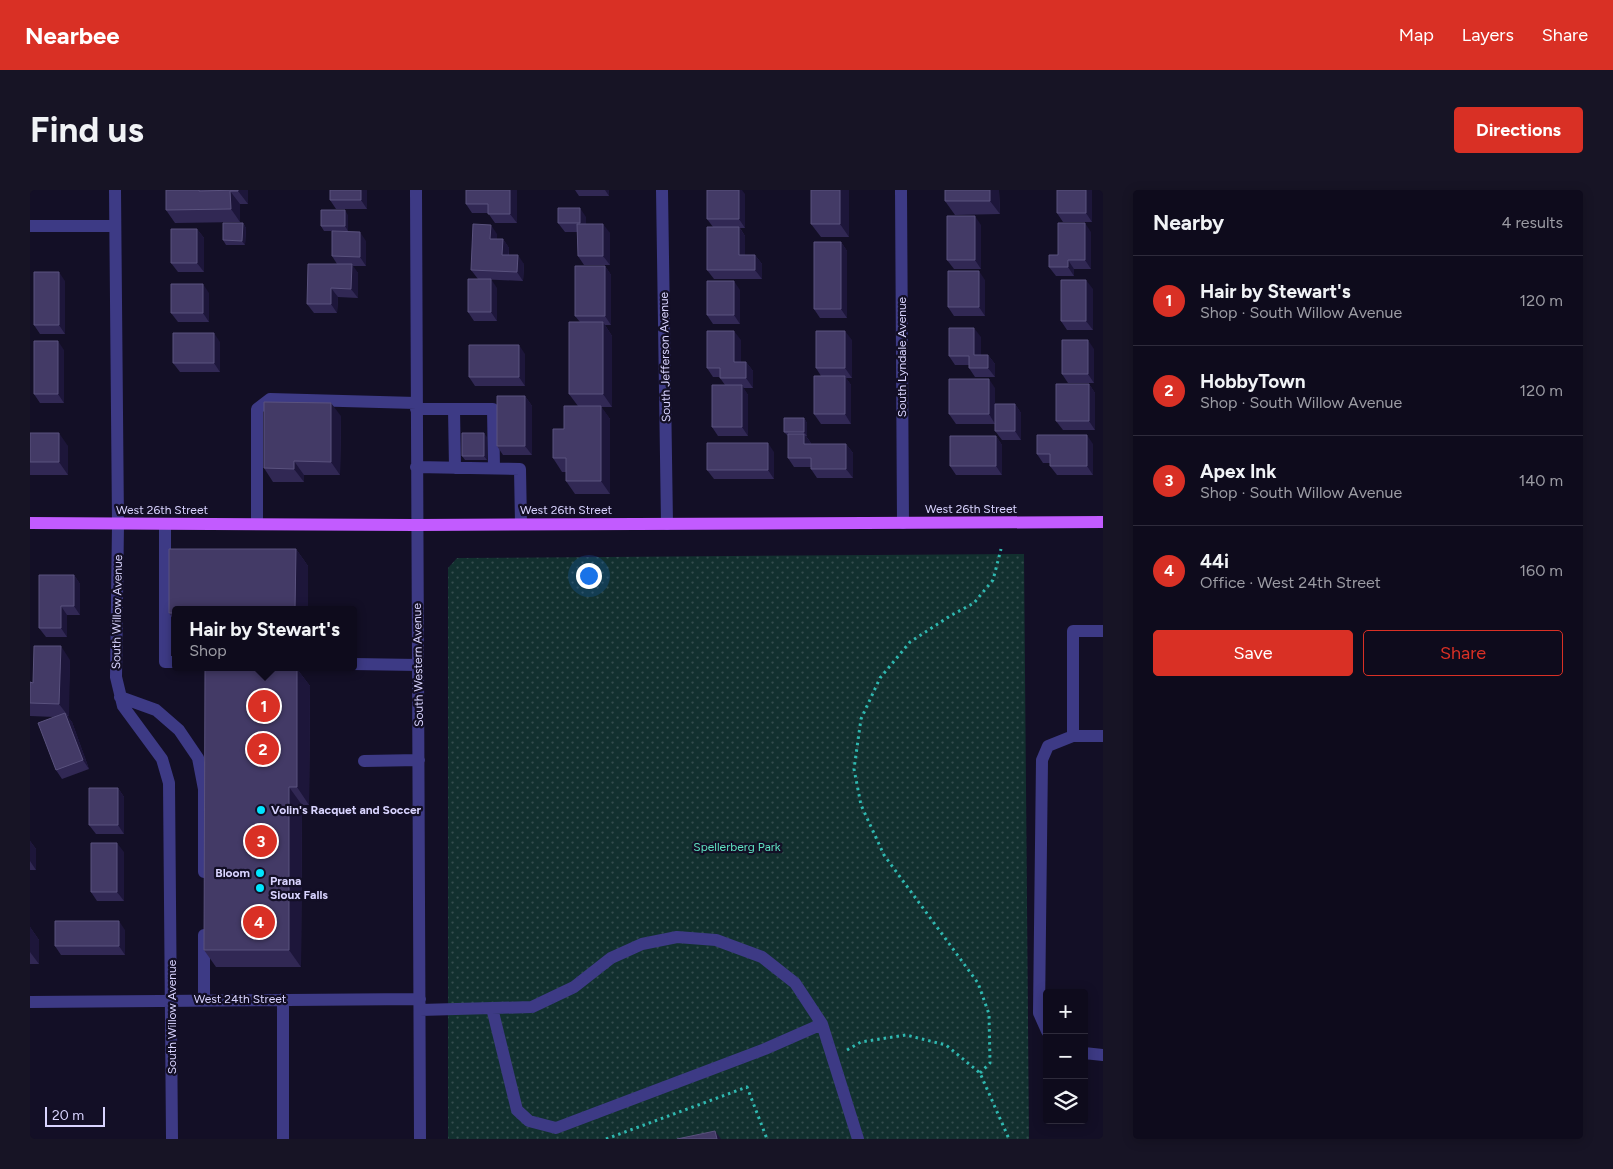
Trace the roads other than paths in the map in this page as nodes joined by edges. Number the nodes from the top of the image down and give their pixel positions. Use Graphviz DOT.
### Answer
graph roads {
  1 [pos="115,190"];
  2 [pos="416,190"];
  3 [pos="662,190"];
  4 [pos="900,190"];
  5 [pos="30,226"];
  6 [pos="115,226"];
  7 [pos="416,406"];
  8 [pos="454,409"];
  9 [pos="416,467"];
  10 [pos="454,468"];
  11 [pos="494,468"];
  12 [pos="1103,522"];
  13 [pos="904,523"];
  14 [pos="30,524"];
  15 [pos="118,524"];
  16 [pos="166,524"];
  17 [pos="257,524"];
  18 [pos="521,524"];
  19 [pos="667,524"];
  20 [pos="416,525"];
  21 [pos="1103,631"];
  22 [pos="172,662"];
  23 [pos="357,664"];
  24 [pos="418,665"];
  25 [pos="120,696"];
  26 [pos="1073,736"];
  27 [pos="1103,736"];
  28 [pos="419,760"];
  29 [pos="364,761"];
  30 [pos="204,885"];
  31 [pos="204,923"];
  32 [pos="283,999"];
  33 [pos="172,1000"];
  34 [pos="204,1000"];
  35 [pos="30,1002"];
  36 [pos="420,1005"];
  37 [pos="492,1008"];
  38 [pos="1043,1022"];
  39 [pos="822,1024"];
  40 [pos="1088,1053"];
  41 [pos="1103,1055"];
  42 [pos="172,1139"];
  43 [pos="283,1139"];
  44 [pos="420,1139"];
  45 [pos="858,1139"];
  1 -- 6 [label="street, South Willow Avenue"];
  2 -- 7 [label="street, South Western Avenue"];
  3 -- 19 [label="street, South Jefferson Avenue"];
  4 -- 13 [label="street, South Lyndale Avenue"];
  5 -- 6 [label="street"];
  6 -- 15 [label="street, South Willow Avenue"];
  7 -- 8 [label="street"];
  7 -- 9 [label="street, South Western Avenue"];
  7 -- 17 [label="street"];
  8 -- 10 [label="street"];
  8 -- 11 [label="street"];
  9 -- 10 [label="street"];
  9 -- 20 [label="street, South Western Avenue"];
  10 -- 11 [label="street"];
  11 -- 18 [label="street"];
  12 -- 13 [label="main road, West 26th Street"];
  13 -- 19 [label="main road, West 26th Street"];
  14 -- 15 [label="main road, West 26th Street"];
  15 -- 16 [label="main road, West 26th Street"];
  15 -- 25 [label="street, South Willow Avenue"];
  16 -- 17 [label="main road, West 26th Street"];
  16 -- 22 [label="street"];
  17 -- 20 [label="main road, West 26th Street"];
  18 -- 19 [label="main road, West 26th Street"];
  18 -- 20 [label="main road, West 26th Street"];
  20 -- 24 [label="street, South Western Avenue"];
  21 -- 26 [label="street"];
  23 -- 24 [label="street"];
  24 -- 28 [label="street, South Western Avenue"];
  25 -- 30 [label="street"];
  25 -- 33 [label="street, South Willow Avenue"];
  26 -- 27 [label="street"];
  26 -- 38 [label="street"];
  28 -- 29 [label="street"];
  28 -- 36 [label="street, South Western Avenue"];
  31 -- 34 [label="street"];
  32 -- 34 [label="street, West 24th Street"];
  32 -- 36 [label="street, West 24th Street"];
  32 -- 43 [label="street"];
  33 -- 34 [label="street, West 24th Street"];
  33 -- 35 [label="street, West 24th Street"];
  33 -- 42 [label="street, South Willow Avenue"];
  36 -- 37 [label="street, West 24th Street"];
  36 -- 44 [label="street, South Western Avenue"];
  37 -- 39 [label="street, West 24th Street"];
  37 -- 39 [label="street"];
  39 -- 45 [label="street, West 24th Street"];
  40 -- 41 [label="street"];
}
